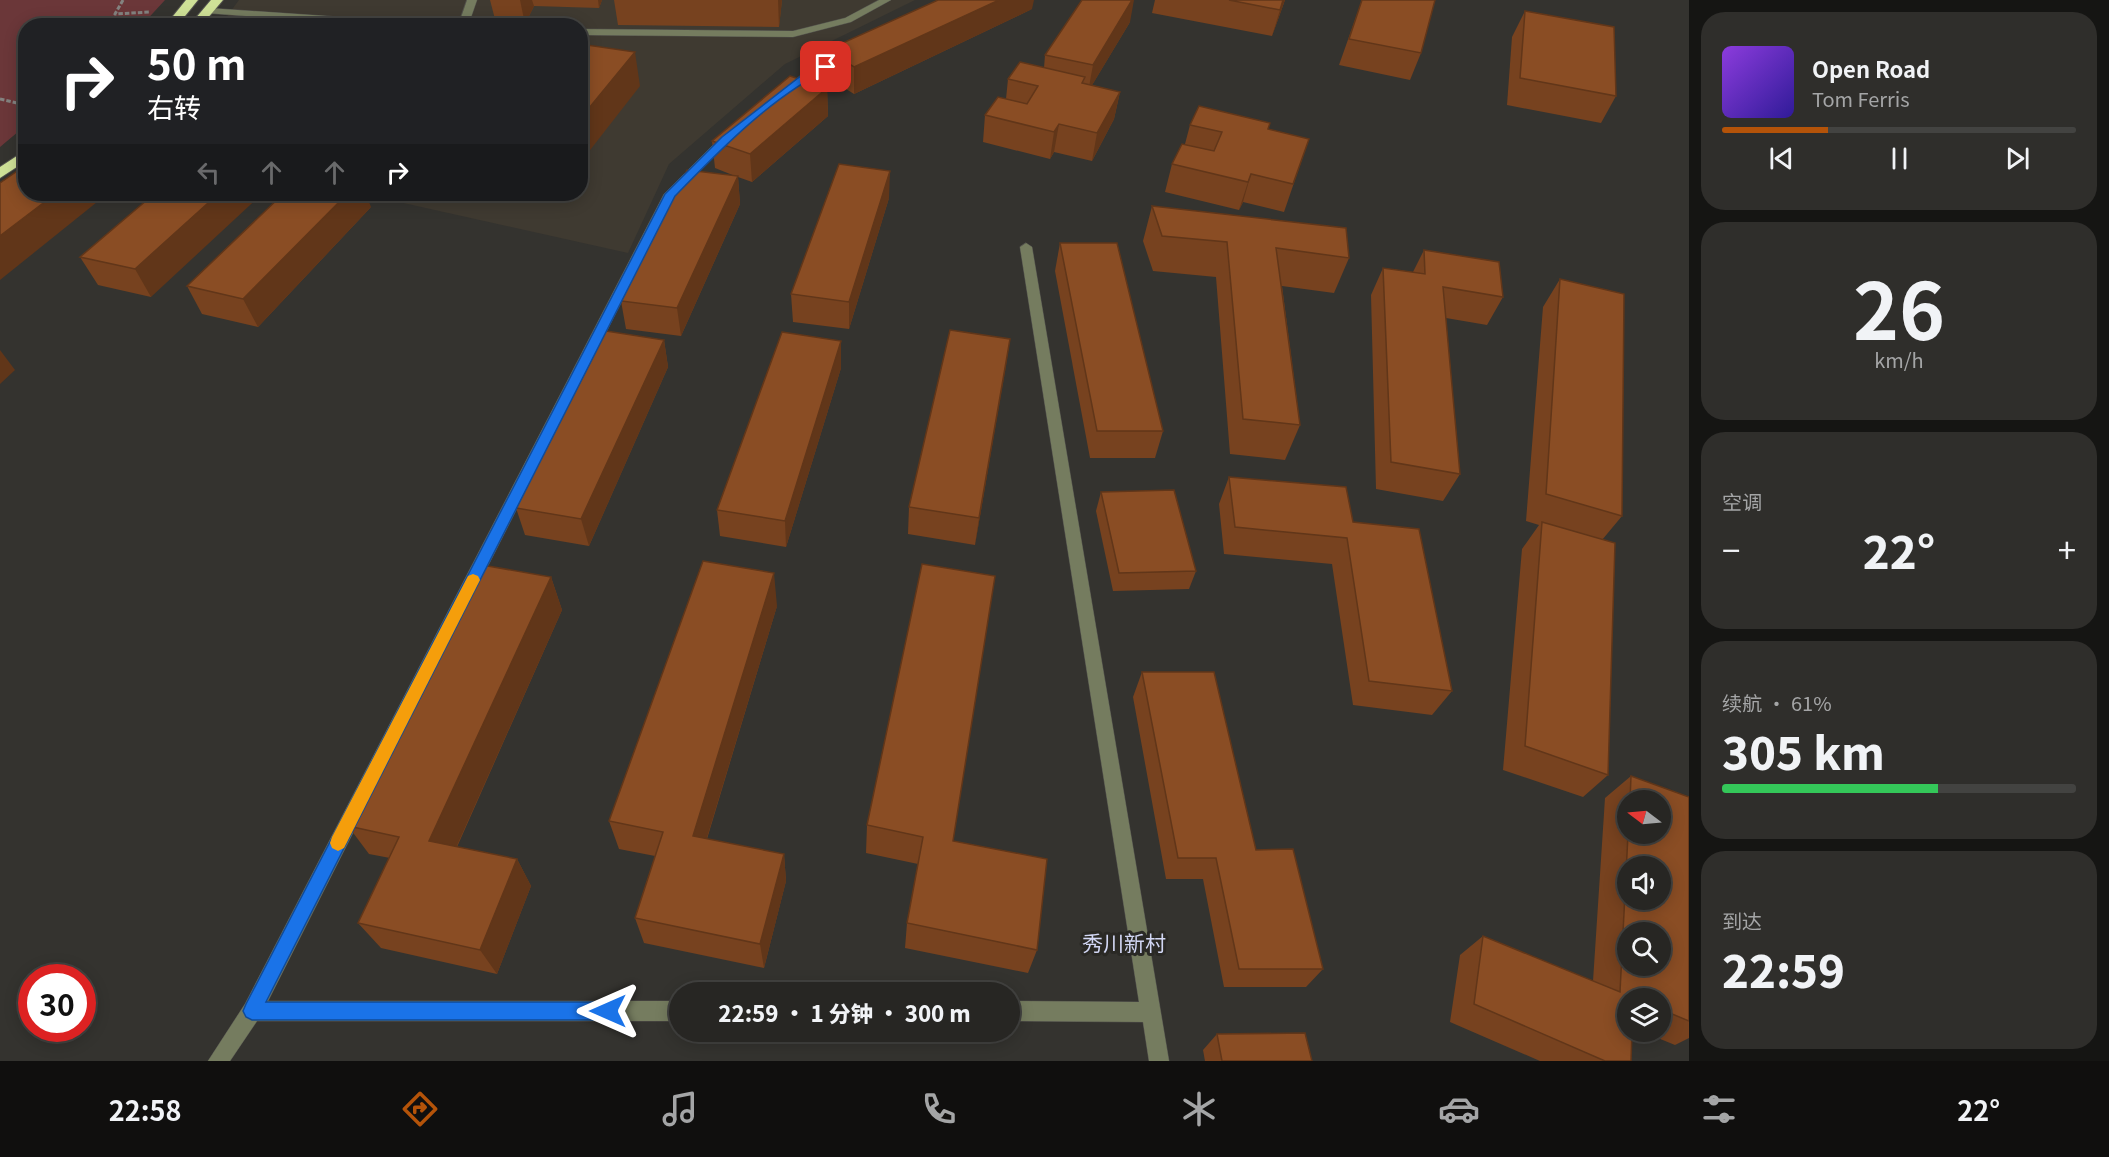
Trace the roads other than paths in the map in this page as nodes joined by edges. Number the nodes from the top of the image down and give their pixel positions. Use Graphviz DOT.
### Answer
graph roads {
  1 [pos="192,0"];
  2 [pos="216,0"];
  3 [pos="472,0"];
  4 [pos="886,0"];
  5 [pos="208,11"];
  6 [pos="177,18"];
  7 [pos="201,18"];
  8 [pos="311,18"];
  9 [pos="466,18"];
  10 [pos="588,32"];
  11 [pos="857,53"];
  12 [pos="770,104"];
  13 [pos="743,125"];
  14 [pos="18,160"];
  15 [pos="0,174"];
  16 [pos="1026,247"];
  17 [pos="252,1011"];
  18 [pos="669,1011"];
  19 [pos="1020,1011"];
  20 [pos="1151,1011"];
  21 [pos="218,1061"];
  22 [pos="1159,1061"];
  1 -- 6 [label="highway"];
  2 -- 5 [label="highway"];
  3 -- 9 [label="street"];
  4 -- 10 [label="street"];
  5 -- 7 [label="highway"];
  5 -- 8 [label="street"];
  11 -- 12 [label="street"];
  13 -- 17 [label="street"];
  14 -- 15 [label="highway"];
  16 -- 20 [label="street"];
  17 -- 18 [label="street"];
  17 -- 21 [label="street"];
  19 -- 20 [label="street"];
  20 -- 22 [label="street"];
}
